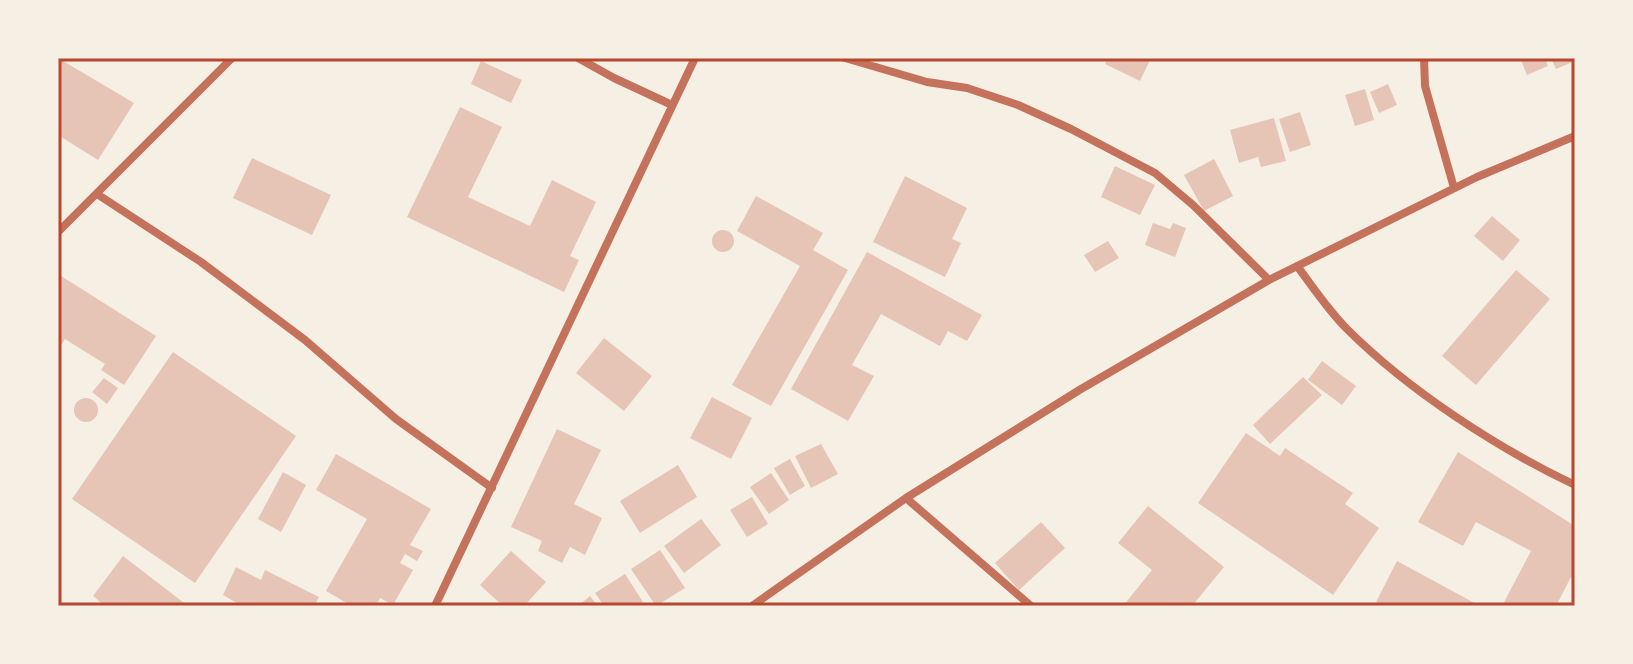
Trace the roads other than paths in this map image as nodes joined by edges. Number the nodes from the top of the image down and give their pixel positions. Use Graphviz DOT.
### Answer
graph roads {
  1 [pos="232,58"];
  2 [pos="578,58"];
  3 [pos="695,58"];
  4 [pos="845,58"];
  5 [pos="1424,58"];
  6 [pos="672,105"];
  7 [pos="1575,136"];
  8 [pos="1454,188"];
  9 [pos="97,194"];
  10 [pos="58,232"];
  11 [pos="1297,266"];
  12 [pos="1269,280"];
  13 [pos="1575,485"];
  14 [pos="492,488"];
  15 [pos="906,498"];
  16 [pos="435,606"];
  17 [pos="752,606"];
  18 [pos="1031,606"];
  1 -- 9 [label="street"];
  2 -- 6 [label="street"];
  3 -- 6 [label="street"];
  4 -- 12 [label="street"];
  5 -- 8 [label="street"];
  6 -- 14 [label="street"];
  7 -- 8 [label="street"];
  8 -- 11 [label="street"];
  9 -- 10 [label="street"];
  9 -- 14 [label="street"];
  11 -- 12 [label="street"];
  11 -- 13 [label="street"];
  12 -- 15 [label="street"];
  14 -- 16 [label="street"];
  15 -- 17 [label="street"];
  15 -- 18 [label="street"];
}
